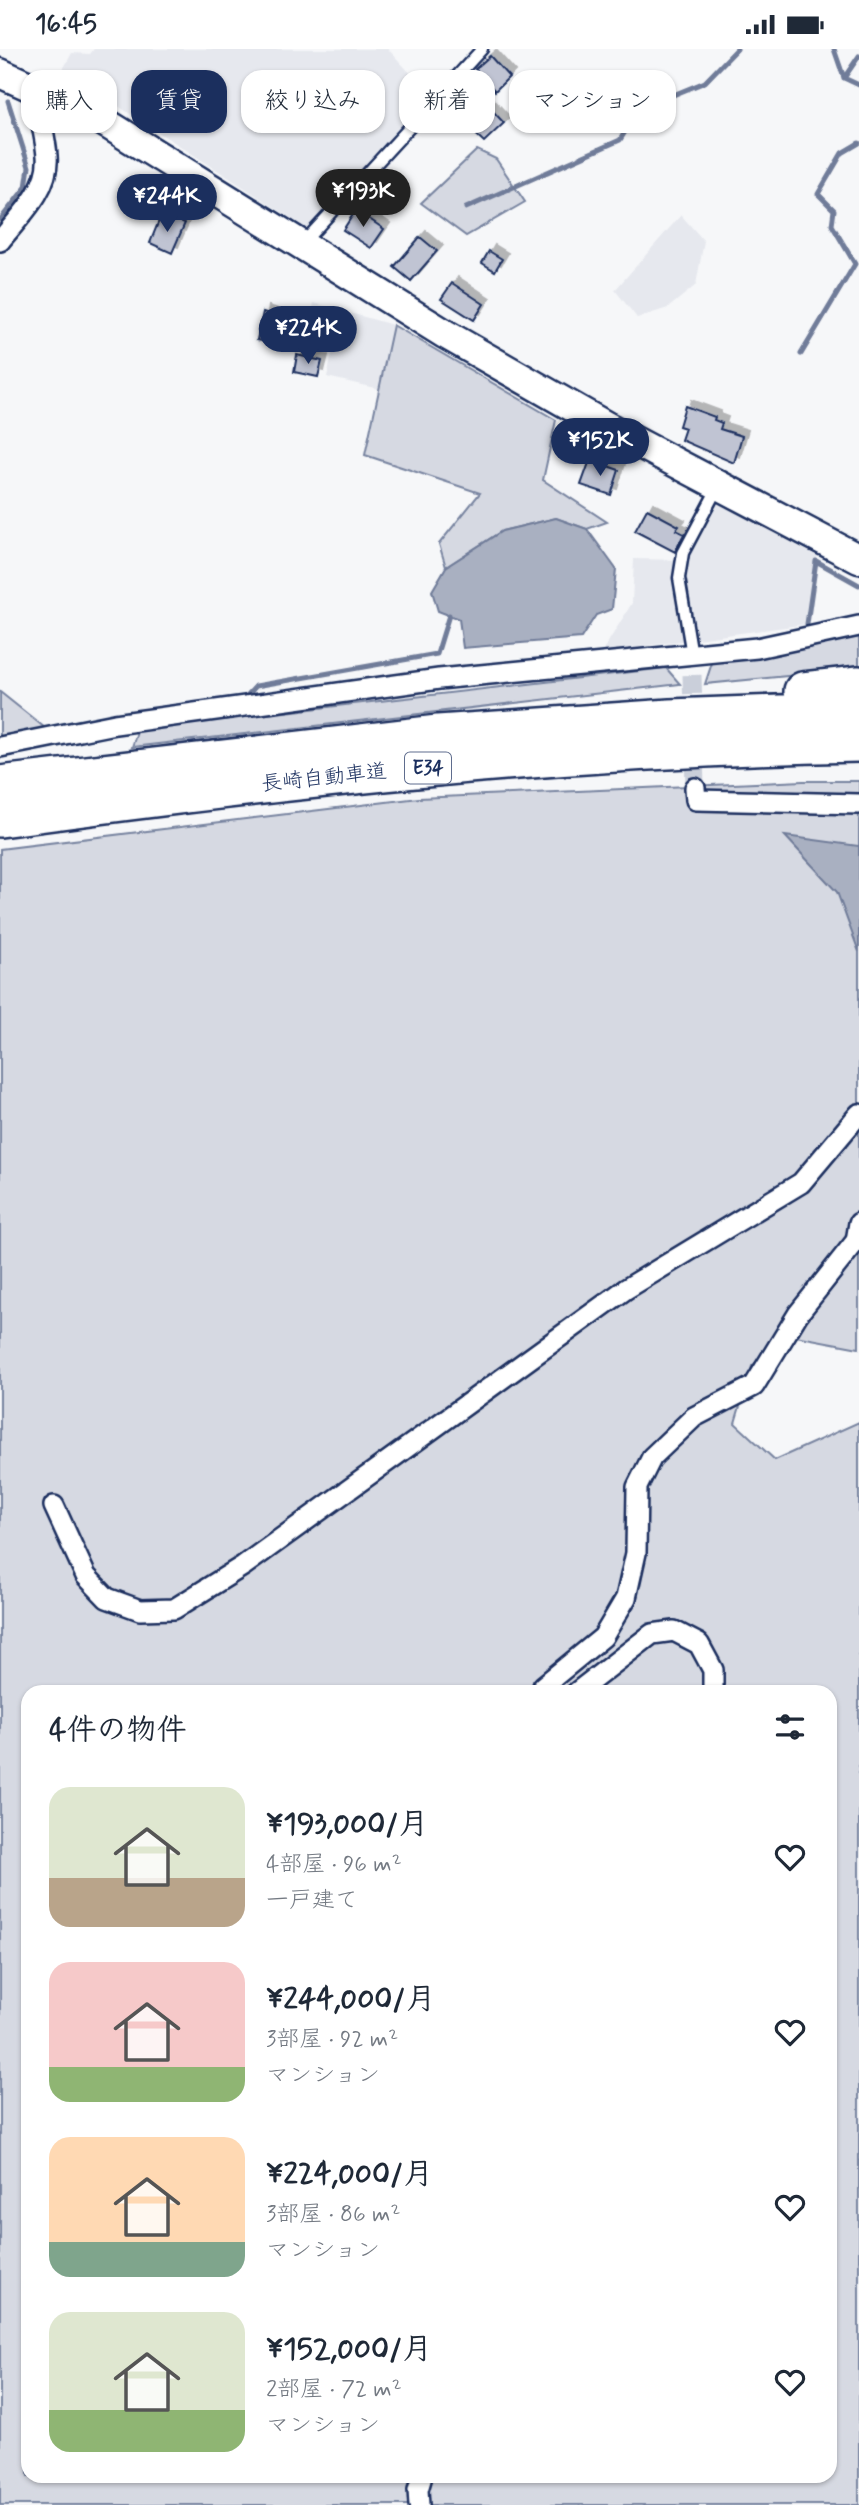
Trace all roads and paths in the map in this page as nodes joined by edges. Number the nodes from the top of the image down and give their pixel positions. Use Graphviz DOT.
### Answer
graph roads {
  1 [pos="482,49"];
  2 [pos="0,73"];
  3 [pos="21,82"];
  4 [pos="117,130"];
  5 [pos="42,133"];
  6 [pos="0,241"];
  7 [pos="301,244"];
  8 [pos="718,486"];
  9 [pos="859,559"];
  10 [pos="859,626"];
  11 [pos="692,665"];
  12 [pos="859,685"];
  13 [pos="859,711"];
  14 [pos="859,743"];
  15 [pos="315,746"];
  16 [pos="0,747"];
  17 [pos="559,757"];
  18 [pos="859,764"];
  19 [pos="0,785"];
  20 [pos="695,788"];
  21 [pos="859,804"];
  22 [pos="0,818"];
  23 [pos="859,1114"];
  24 [pos="859,1223"];
  25 [pos="54,1507"];
  26 [pos="544,1685"];
  27 [pos="586,1685"];
  28 [pos="713,1685"];
  29 [pos="420,2483"];
  30 [pos="419,2505"];
  1 -- 7 [label="lane"];
  2 -- 3 [label="street"];
  4 -- 7 [label="street"];
  5 -- 6 [label="street"];
  7 -- 8 [label="street"];
  8 -- 9 [label="street"];
  8 -- 11 [label="lane"];
  10 -- 11 [label="street"];
  11 -- 16 [label="street"];
  12 -- 15 [label="highway"];
  13 -- 15 [label="highway, 長崎自動車道 / E34"];
  14 -- 17 [label="highway, 長崎自動車道 / E34"];
  15 -- 19 [label="highway, 長崎自動車道 / E34"];
  17 -- 18 [label="highway"];
  17 -- 22 [label="highway, 長崎自動車道 / E34"];
  20 -- 21 [label="street"];
  23 -- 25 [label="street"];
  24 -- 26 [label="street"];
  27 -- 28 [label="street"];
  29 -- 30 [label="street"];
}
